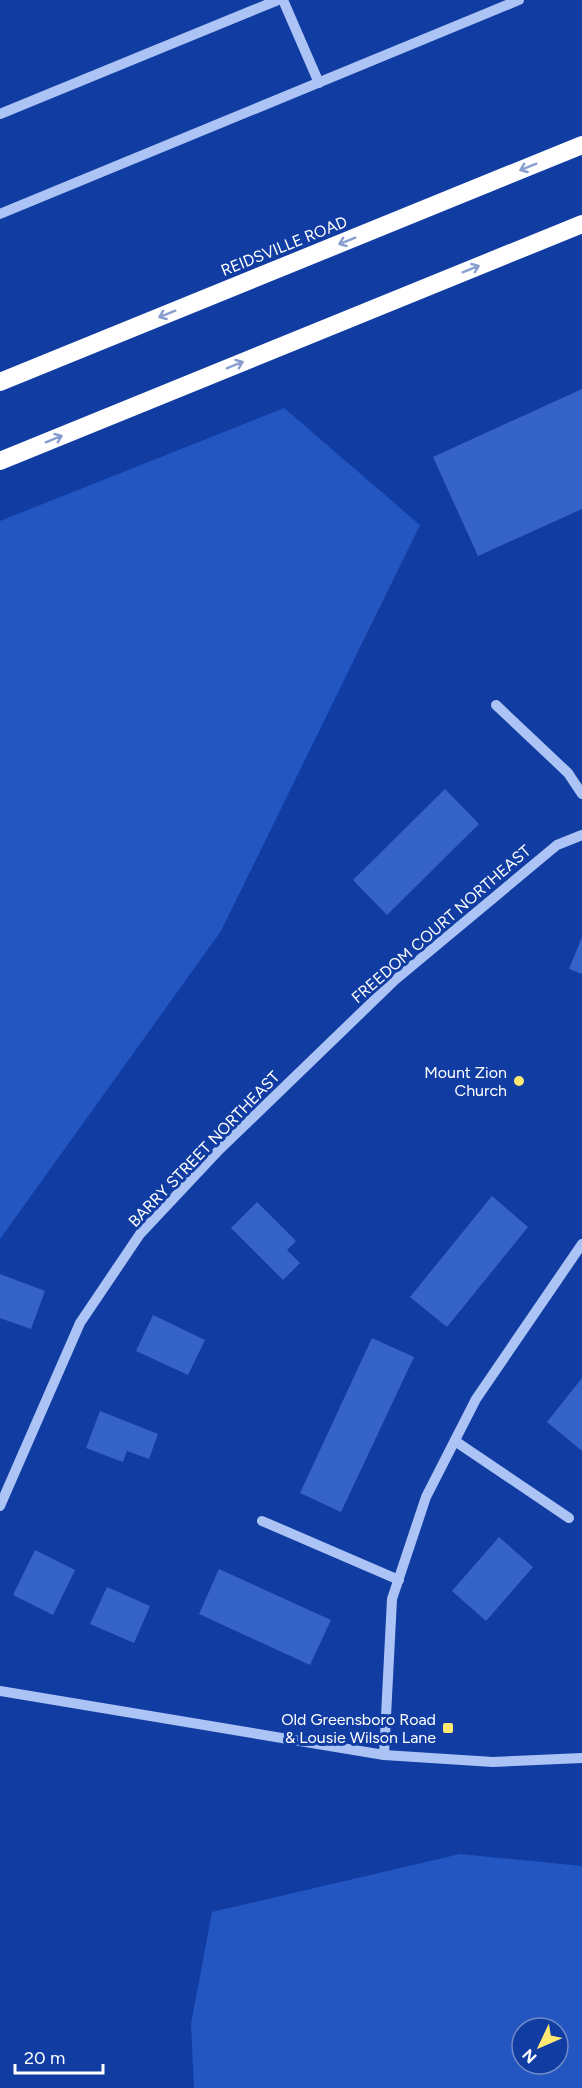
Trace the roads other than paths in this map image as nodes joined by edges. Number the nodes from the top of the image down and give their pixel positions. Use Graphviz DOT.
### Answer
graph roads {
  1 [pos="278,0"];
  2 [pos="283,0"];
  3 [pos="519,0"];
  4 [pos="319,82"];
  5 [pos="0,114"];
  6 [pos="582,145"];
  7 [pos="0,214"];
  8 [pos="582,224"];
  9 [pos="0,382"];
  10 [pos="0,461"];
  11 [pos="496,705"];
  12 [pos="582,794"];
  13 [pos="580,840"];
  14 [pos="327,1046"];
  15 [pos="582,1244"];
  16 [pos="455,1441"];
  17 [pos="0,1506"];
  18 [pos="569,1518"];
  19 [pos="262,1521"];
  20 [pos="399,1580"];
  21 [pos="0,1691"];
  22 [pos="384,1755"];
  23 [pos="582,1758"];
  1 -- 5 [label="street"];
  2 -- 4 [label="street"];
  3 -- 4 [label="street"];
  4 -- 7 [label="street"];
  6 -- 9 [label="highway, REIDSVILLE ROAD, one-way"];
  10 -- 8 [label="highway, one-way"];
  11 -- 12 [label="street"];
  13 -- 14 [label="street, FREEDOM COURT NORTHEAST"];
  14 -- 17 [label="street, BARRY STREET NORTHEAST"];
  15 -- 16 [label="street"];
  16 -- 18 [label="street"];
  16 -- 20 [label="street"];
  19 -- 20 [label="street"];
  20 -- 22 [label="street"];
  21 -- 22 [label="street"];
  22 -- 23 [label="street"];
}
